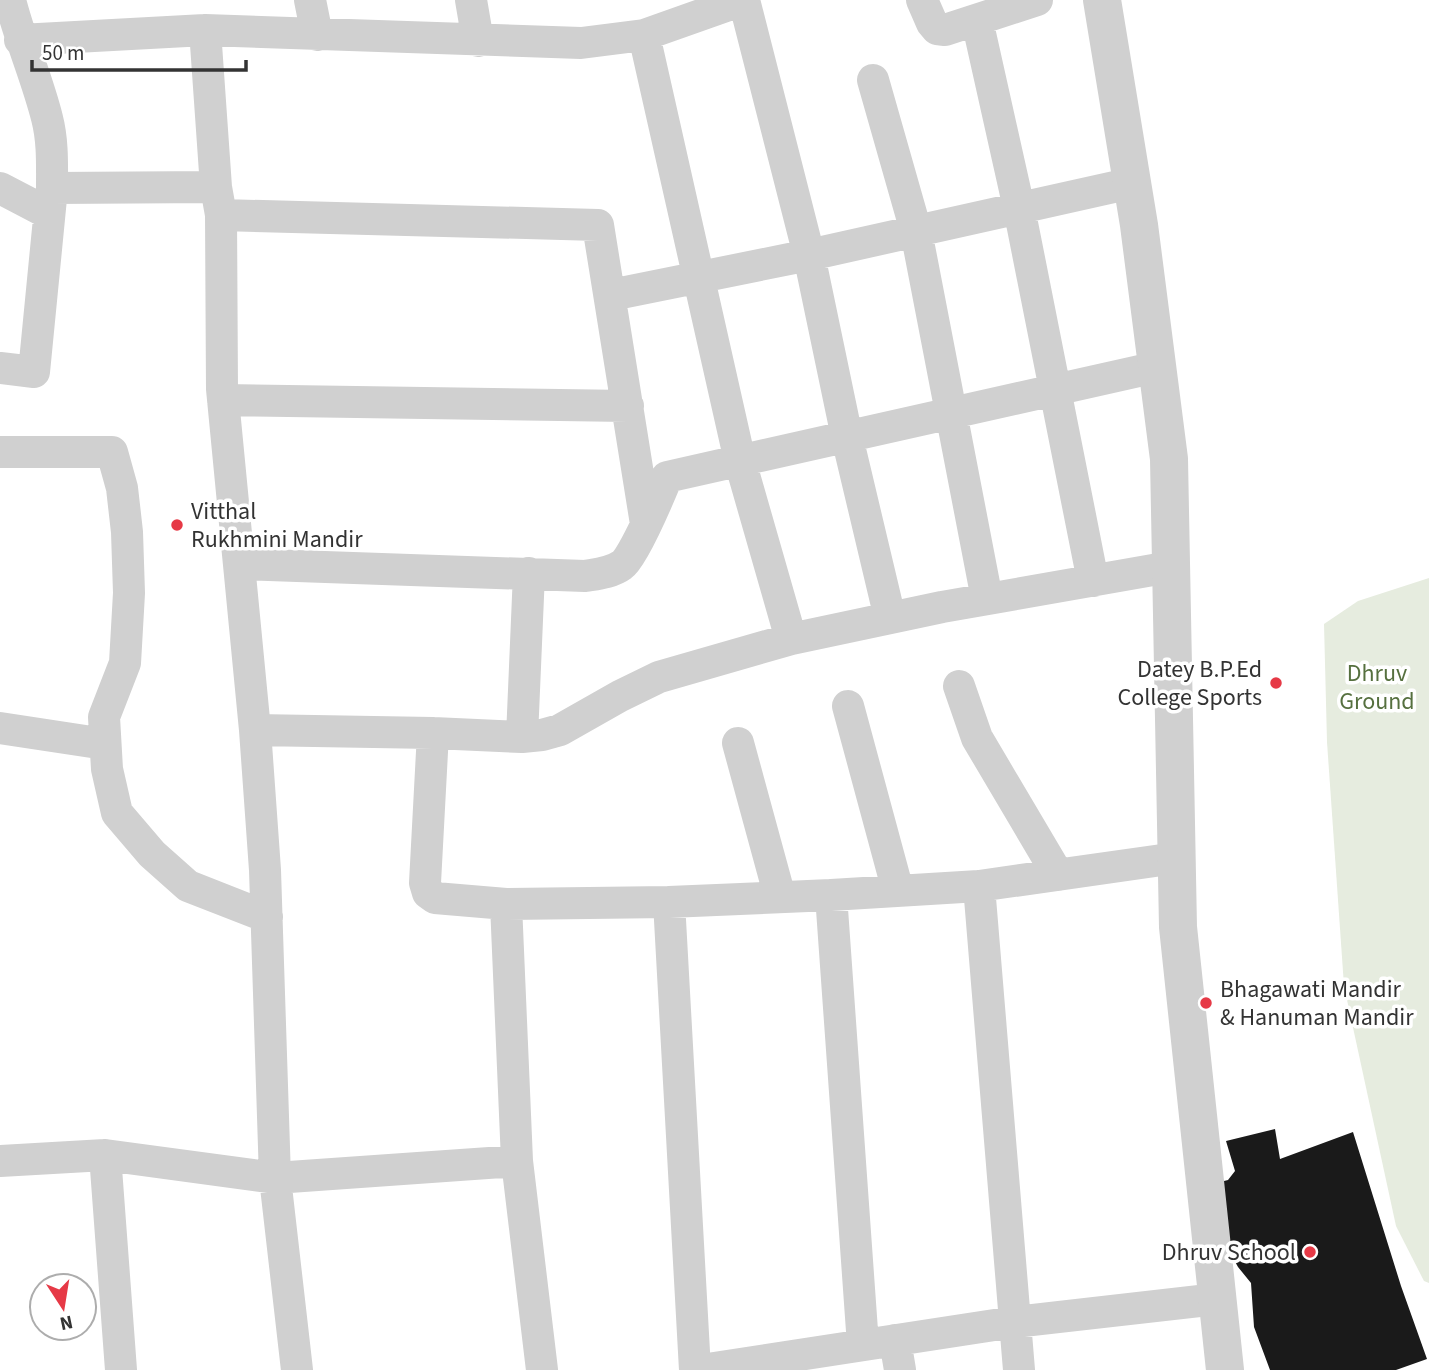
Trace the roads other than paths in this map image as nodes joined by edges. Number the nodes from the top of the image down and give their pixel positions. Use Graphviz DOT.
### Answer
graph roads {
  1 [pos="10,0"];
  2 [pos="310,0"];
  3 [pos="471,0"];
  4 [pos="743,0"];
  5 [pos="922,0"];
  6 [pos="1037,0"];
  7 [pos="1102,0"];
  8 [pos="976,20"];
  9 [pos="205,30"];
  10 [pos="317,35"];
  11 [pos="644,35"];
  12 [pos="20,40"];
  13 [pos="478,41"];
  14 [pos="873,80"];
  15 [pos="1132,183"];
  16 [pos="0,188"];
  17 [pos="50,200"];
  18 [pos="219,201"];
  19 [pos="1019,208"];
  20 [pos="916,231"];
  21 [pos="809,255"];
  22 [pos="699,278"];
  23 [pos="611,295"];
  24 [pos="1157,367"];
  25 [pos="0,368"];
  26 [pos="1057,390"];
  27 [pos="223,400"];
  28 [pos="628,406"];
  29 [pos="952,414"];
  30 [pos="847,437"];
  31 [pos="0,452"];
  32 [pos="740,461"];
  33 [pos="646,524"];
  34 [pos="239,564"];
  35 [pos="1170,567"];
  36 [pos="529,573"];
  37 [pos="1093,580"];
  38 [pos="987,599"];
  39 [pos="890,618"];
  40 [pos="791,639"];
  41 [pos="959,686"];
  42 [pos="848,706"];
  43 [pos="0,728"];
  44 [pos="255,730"];
  45 [pos="433,733"];
  46 [pos="522,737"];
  47 [pos="738,743"];
  48 [pos="105,744"];
  49 [pos="1176,858"];
  50 [pos="1058,875"];
  51 [pos="979,886"];
  52 [pos="898,891"];
  53 [pos="831,895"];
  54 [pos="780,897"];
  55 [pos="670,902"];
  56 [pos="506,904"];
  57 [pos="267,917"];
  58 [pos="105,1155"];
  59 [pos="0,1161"];
  60 [pos="517,1161"];
  61 [pos="275,1178"];
  62 [pos="1217,1299"];
  63 [pos="1014,1322"];
  64 [pos="863,1345"];
  65 [pos="898,1355"];
  66 [pos="121,1370"];
  67 [pos="297,1370"];
  68 [pos="542,1370"];
  69 [pos="695,1370"];
  70 [pos="701,1370"];
  71 [pos="1019,1370"];
  72 [pos="1225,1370"];
  1 -- 12 [label="street"];
  2 -- 10 [label="street"];
  3 -- 13 [label="street"];
  4 -- 11 [label="street"];
  4 -- 21 [label="street"];
  5 -- 8 [label="street"];
  6 -- 8 [label="street"];
  7 -- 15 [label="street"];
  8 -- 19 [label="street"];
  9 -- 10 [label="street"];
  9 -- 12 [label="street"];
  9 -- 18 [label="street"];
  10 -- 13 [label="street"];
  11 -- 13 [label="street"];
  11 -- 22 [label="street"];
  12 -- 17 [label="street"];
  14 -- 20 [label="street"];
  15 -- 19 [label="street"];
  15 -- 24 [label="street"];
  16 -- 17 [label="street"];
  17 -- 18 [label="street"];
  17 -- 25 [label="street"];
  18 -- 23 [label="street"];
  18 -- 27 [label="street"];
  19 -- 20 [label="street"];
  19 -- 26 [label="street"];
  20 -- 21 [label="street"];
  20 -- 29 [label="street"];
  21 -- 22 [label="street"];
  21 -- 30 [label="street"];
  22 -- 23 [label="street"];
  22 -- 32 [label="street"];
  23 -- 28 [label="street"];
  24 -- 26 [label="street"];
  24 -- 35 [label="street"];
  26 -- 29 [label="street"];
  26 -- 37 [label="street"];
  27 -- 28 [label="street"];
  27 -- 34 [label="street"];
  28 -- 33 [label="street"];
  29 -- 30 [label="street"];
  29 -- 38 [label="street"];
  30 -- 32 [label="street"];
  30 -- 39 [label="street"];
  31 -- 48 [label="street"];
  32 -- 33 [label="street"];
  32 -- 40 [label="street"];
  33 -- 36 [label="street"];
  34 -- 36 [label="street"];
  34 -- 44 [label="street"];
  35 -- 37 [label="street"];
  35 -- 49 [label="street"];
  36 -- 46 [label="street"];
  37 -- 38 [label="street"];
  38 -- 39 [label="street"];
  39 -- 40 [label="street"];
  40 -- 46 [label="street"];
  41 -- 50 [label="street"];
  42 -- 52 [label="street"];
  43 -- 48 [label="street"];
  44 -- 45 [label="street"];
  44 -- 57 [label="street"];
  45 -- 46 [label="street"];
  45 -- 56 [label="street"];
  47 -- 54 [label="street"];
  48 -- 57 [label="street"];
  49 -- 50 [label="street"];
  49 -- 62 [label="street"];
  50 -- 51 [label="street"];
  51 -- 52 [label="street"];
  51 -- 63 [label="street"];
  52 -- 53 [label="street"];
  53 -- 54 [label="street"];
  53 -- 64 [label="street"];
  54 -- 55 [label="street"];
  55 -- 56 [label="street"];
  55 -- 69 [label="street"];
  56 -- 60 [label="street"];
  57 -- 61 [label="street"];
  58 -- 59 [label="street"];
  58 -- 61 [label="street"];
  58 -- 66 [label="street"];
  60 -- 61 [label="street"];
  60 -- 68 [label="street"];
  61 -- 67 [label="street"];
  62 -- 63 [label="street"];
  62 -- 72 [label="street"];
  63 -- 65 [label="street"];
  63 -- 71 [label="street"];
  64 -- 65 [label="street"];
  64 -- 70 [label="street"];
}
